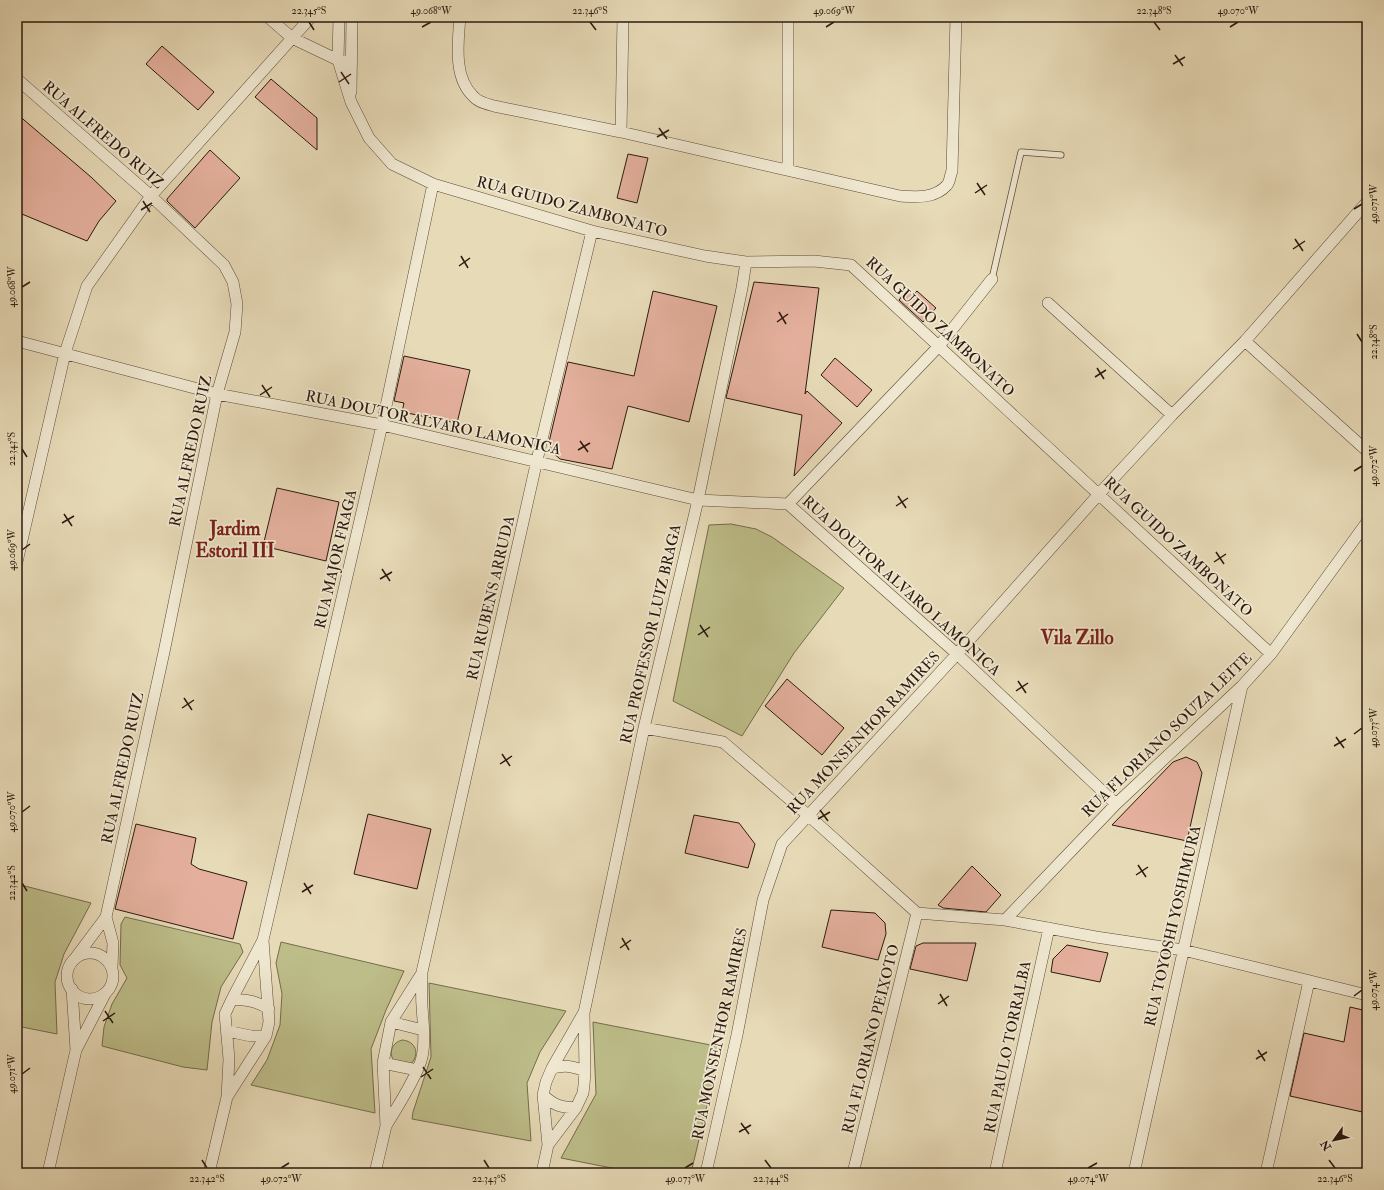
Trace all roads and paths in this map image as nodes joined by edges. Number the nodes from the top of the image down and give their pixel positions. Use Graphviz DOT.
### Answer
graph roads {
  1 [pos="268,17"];
  2 [pos="311,17"];
  3 [pos="340,17"];
  4 [pos="352,17"];
  5 [pos="460,17"];
  6 [pos="623,17"];
  7 [pos="788,17"];
  8 [pos="956,17"];
  9 [pos="292,38"];
  10 [pos="338,60"];
  11 [pos="352,63"];
  12 [pos="17,79"];
  13 [pos="351,102"];
  14 [pos="621,132"];
  15 [pos="1062,155"];
  16 [pos="788,170"];
  17 [pos="433,184"];
  18 [pos="151,196"];
  19 [pos="1367,202"];
  20 [pos="592,231"];
  21 [pos="746,262"];
  22 [pos="992,280"];
  23 [pos="1048,303"];
  24 [pos="17,341"];
  25 [pos="1245,341"];
  26 [pos="939,346"];
  27 [pos="66,353"];
  28 [pos="217,394"];
  29 [pos="1172,415"];
  30 [pos="382,424"];
  31 [pos="1367,451"];
  32 [pos="538,460"];
  33 [pos="1099,494"];
  34 [pos="698,500"];
  35 [pos="788,504"];
  36 [pos="1367,522"];
  37 [pos="17,562"];
  38 [pos="957,654"];
  39 [pos="1270,654"];
  40 [pos="1242,686"];
  41 [pos="644,728"];
  42 [pos="1116,804"];
  43 [pos="809,816"];
  44 [pos="917,912"];
  45 [pos="106,916"];
  46 [pos="1005,920"];
  47 [pos="1049,928"];
  48 [pos="263,940"];
  49 [pos="1183,950"];
  50 [pos="73,961"];
  51 [pos="112,967"];
  52 [pos="422,972"];
  53 [pos="1309,981"];
  54 [pos="72,989"];
  55 [pos="105,994"];
  56 [pos="1367,995"];
  57 [pos="232,999"];
  58 [pos="269,1009"];
  59 [pos="584,1013"];
  60 [pos="390,1022"];
  61 [pos="423,1030"];
  62 [pos="227,1031"];
  63 [pos="266,1036"];
  64 [pos="76,1050"];
  65 [pos="383,1063"];
  66 [pos="552,1068"];
  67 [pos="417,1070"];
  68 [pos="585,1071"];
  69 [pos="543,1095"];
  70 [pos="226,1097"];
  71 [pos="576,1108"];
  72 [pos="386,1126"];
  73 [pos="548,1145"];
  74 [pos="48,1173"];
  75 [pos="209,1173"];
  76 [pos="376,1173"];
  77 [pos="542,1173"];
  78 [pos="706,1173"];
  79 [pos="853,1173"];
  80 [pos="995,1173"];
  81 [pos="1134,1173"];
  82 [pos="1266,1173"];
  1 -- 9 [label="street"];
  2 -- 9 [label="street"];
  3 -- 10 [label="street, RUA GUIDO ZAMBONATO"];
  4 -- 11 [label="street, RUA GUIDO ZAMBONATO"];
  5 -- 14 [label="street"];
  6 -- 14 [label="street"];
  7 -- 16 [label="street"];
  8 -- 16 [label="street"];
  9 -- 10 [label="street"];
  9 -- 18 [label="street"];
  10 -- 11 [label="street"];
  10 -- 13 [label="street, RUA GUIDO ZAMBONATO"];
  11 -- 13 [label="street, RUA GUIDO ZAMBONATO"];
  12 -- 18 [label="street, RUA ALFREDO RUIZ"];
  13 -- 17 [label="street, RUA GUIDO ZAMBONATO"];
  14 -- 16 [label="street"];
  15 -- 22 [label="lane"];
  17 -- 20 [label="street, RUA GUIDO ZAMBONATO"];
  17 -- 30 [label="street, RUA MAJOR FRAGA"];
  18 -- 27 [label="street"];
  18 -- 28 [label="street, RUA ALFREDO RUIZ"];
  19 -- 25 [label="street, RUA MONSENHOR RAMIRES"];
  20 -- 21 [label="street, RUA GUIDO ZAMBONATO"];
  20 -- 32 [label="street, RUA RUBENS ARRUDA"];
  21 -- 26 [label="street, RUA GUIDO ZAMBONATO"];
  21 -- 34 [label="street, RUA PROFESSOR LUIZ BRAGA"];
  22 -- 26 [label="street"];
  23 -- 29 [label="street"];
  24 -- 27 [label="street, RUA DOUTOR ALVARO LAMONICA"];
  25 -- 29 [label="street, RUA MONSENHOR RAMIRES"];
  25 -- 31 [label="street"];
  26 -- 33 [label="street, RUA GUIDO ZAMBONATO"];
  26 -- 35 [label="street"];
  27 -- 28 [label="street, RUA DOUTOR ALVARO LAMONICA"];
  27 -- 37 [label="street"];
  28 -- 30 [label="street, RUA DOUTOR ALVARO LAMONICA"];
  28 -- 45 [label="street, RUA ALFREDO RUIZ"];
  29 -- 33 [label="street, RUA MONSENHOR RAMIRES"];
  30 -- 32 [label="street, RUA DOUTOR ALVARO LAMONICA"];
  30 -- 48 [label="street, RUA MAJOR FRAGA"];
  32 -- 34 [label="street, RUA DOUTOR ALVARO LAMONICA"];
  32 -- 52 [label="street, RUA RUBENS ARRUDA"];
  33 -- 38 [label="street, RUA MONSENHOR RAMIRES"];
  33 -- 39 [label="street, RUA GUIDO ZAMBONATO"];
  34 -- 35 [label="street, RUA DOUTOR ALVARO LAMONICA"];
  34 -- 41 [label="street, RUA PROFESSOR LUIZ BRAGA"];
  35 -- 38 [label="street, RUA DOUTOR ALVARO LAMONICA"];
  36 -- 39 [label="street, RUA FLORIANO SOUZA LEITE"];
  38 -- 42 [label="street, RUA DOUTOR ALVARO LAMONICA"];
  38 -- 43 [label="street, RUA MONSENHOR RAMIRES"];
  39 -- 40 [label="street, RUA FLORIANO SOUZA LEITE"];
  40 -- 42 [label="street, RUA FLORIANO SOUZA LEITE"];
  40 -- 49 [label="street, RUA TOYOSHI YOSHIMURA"];
  41 -- 43 [label="street"];
  41 -- 59 [label="street, RUA PROFESSOR LUIZ BRAGA"];
  42 -- 46 [label="street, RUA FLORIANO SOUZA LEITE"];
  43 -- 44 [label="street"];
  43 -- 78 [label="street, RUA MONSENHOR RAMIRES"];
  44 -- 46 [label="street"];
  44 -- 79 [label="street, RUA FLORIANO PEIXOTO"];
  45 -- 50 [label="street, RUA ALFREDO RUIZ"];
  45 -- 51 [label="street, RUA ALFREDO RUIZ"];
  46 -- 47 [label="street"];
  47 -- 49 [label="street"];
  47 -- 80 [label="street, RUA PAULO TORRALBA"];
  48 -- 57 [label="street, RUA MAJOR FRAGA"];
  48 -- 58 [label="street, RUA MAJOR FRAGA"];
  49 -- 53 [label="street"];
  49 -- 81 [label="street, RUA TOYOSHI YOSHIMURA"];
  50 -- 51 [label="street"];
  50 -- 54 [label="street, RUA ALFREDO RUIZ"];
  51 -- 55 [label="street, RUA ALFREDO RUIZ"];
  52 -- 60 [label="street, RUA RUBENS ARRUDA"];
  52 -- 61 [label="street, RUA RUBENS ARRUDA"];
  53 -- 56 [label="street"];
  53 -- 82 [label="street"];
  54 -- 55 [label="street"];
  54 -- 64 [label="street, RUA ALFREDO RUIZ"];
  55 -- 64 [label="street, RUA ALFREDO RUIZ"];
  57 -- 58 [label="street"];
  57 -- 62 [label="street, RUA MAJOR FRAGA"];
  58 -- 63 [label="street, RUA MAJOR FRAGA"];
  59 -- 66 [label="street, RUA PROFESSOR LUIZ BRAGA"];
  59 -- 68 [label="street, RUA PROFESSOR LUIZ BRAGA"];
  60 -- 61 [label="street"];
  60 -- 65 [label="street, RUA RUBENS ARRUDA"];
  61 -- 67 [label="street, RUA RUBENS ARRUDA"];
  62 -- 63 [label="street"];
  62 -- 70 [label="street, RUA MAJOR FRAGA"];
  63 -- 70 [label="street, RUA MAJOR FRAGA"];
  64 -- 74 [label="street, RUA ALFREDO RUIZ"];
  65 -- 67 [label="street"];
  65 -- 72 [label="street, RUA RUBENS ARRUDA"];
  66 -- 68 [label="street"];
  66 -- 69 [label="street, RUA PROFESSOR LUIZ BRAGA"];
  67 -- 72 [label="street, RUA RUBENS ARRUDA"];
  68 -- 71 [label="street, RUA PROFESSOR LUIZ BRAGA"];
  69 -- 71 [label="street"];
  69 -- 73 [label="street, RUA PROFESSOR LUIZ BRAGA"];
  70 -- 75 [label="street, RUA MAJOR FRAGA"];
  71 -- 73 [label="street, RUA PROFESSOR LUIZ BRAGA"];
  72 -- 76 [label="street, RUA RUBENS ARRUDA"];
  73 -- 77 [label="street, RUA PROFESSOR LUIZ BRAGA"];
}
